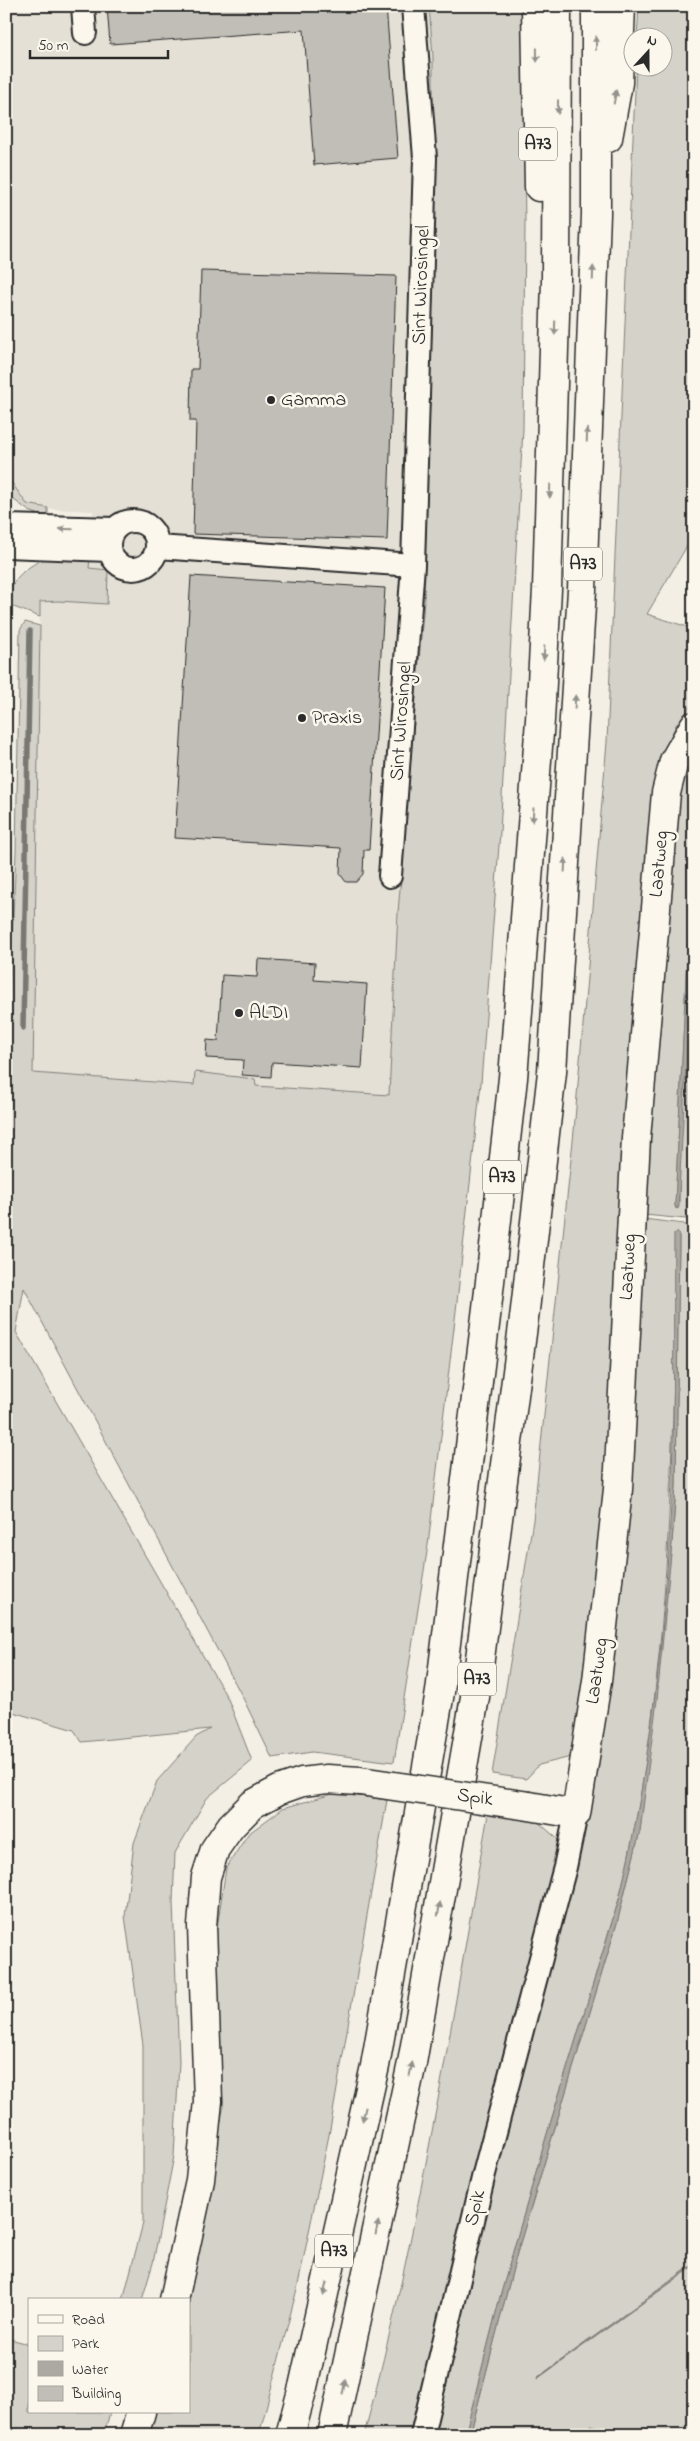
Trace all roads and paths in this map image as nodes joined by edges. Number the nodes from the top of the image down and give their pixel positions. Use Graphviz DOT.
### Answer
graph roads {
  1 [pos="83,6"];
  2 [pos="414,6"];
  3 [pos="536,6"];
  4 [pos="558,6"];
  5 [pos="596,6"];
  6 [pos="621,6"];
  7 [pos="85,33"];
  8 [pos="596,214"];
  9 [pos="556,280"];
  10 [pos="6,526"];
  11 [pos="115,529"];
  12 [pos="6,546"];
  13 [pos="158,548"];
  14 [pos="109,550"];
  15 [pos="413,565"];
  16 [pos="694,726"];
  17 [pos="390,876"];
  18 [pos="576,1814"];
  19 [pos="174,2298"];
  20 [pos="140,2414"];
  21 [pos="134,2435"];
  22 [pos="290,2435"];
  23 [pos="332,2435"];
  24 [pos="422,2435"];
  1 -- 7 [label="street"];
  2 -- 15 [label="street, Sint Wirosingel"];
  3 -- 9 [label="main road, A73, one-way"];
  4 -- 9 [label="main road, A73, one-way"];
  8 -- 5 [label="main road, A73, one-way"];
  8 -- 6 [label="main road, A73, one-way"];
  23 -- 8 [label="main road, A73, one-way"];
  9 -- 22 [label="main road, A73, one-way"];
  11 -- 10 [label="street, one-way"];
  11 -- 13 [label="street"];
  11 -- 14 [label="street"];
  12 -- 14 [label="street"];
  13 -- 14 [label="street"];
  13 -- 15 [label="street"];
  15 -- 17 [label="street, Sint Wirosingel"];
  16 -- 18 [label="main road, Laatweg"];
  18 -- 19 [label="main road, Spik, bridge"];
  18 -- 24 [label="street, Spik"];
  20 -- 21 [label="main road"];
}
